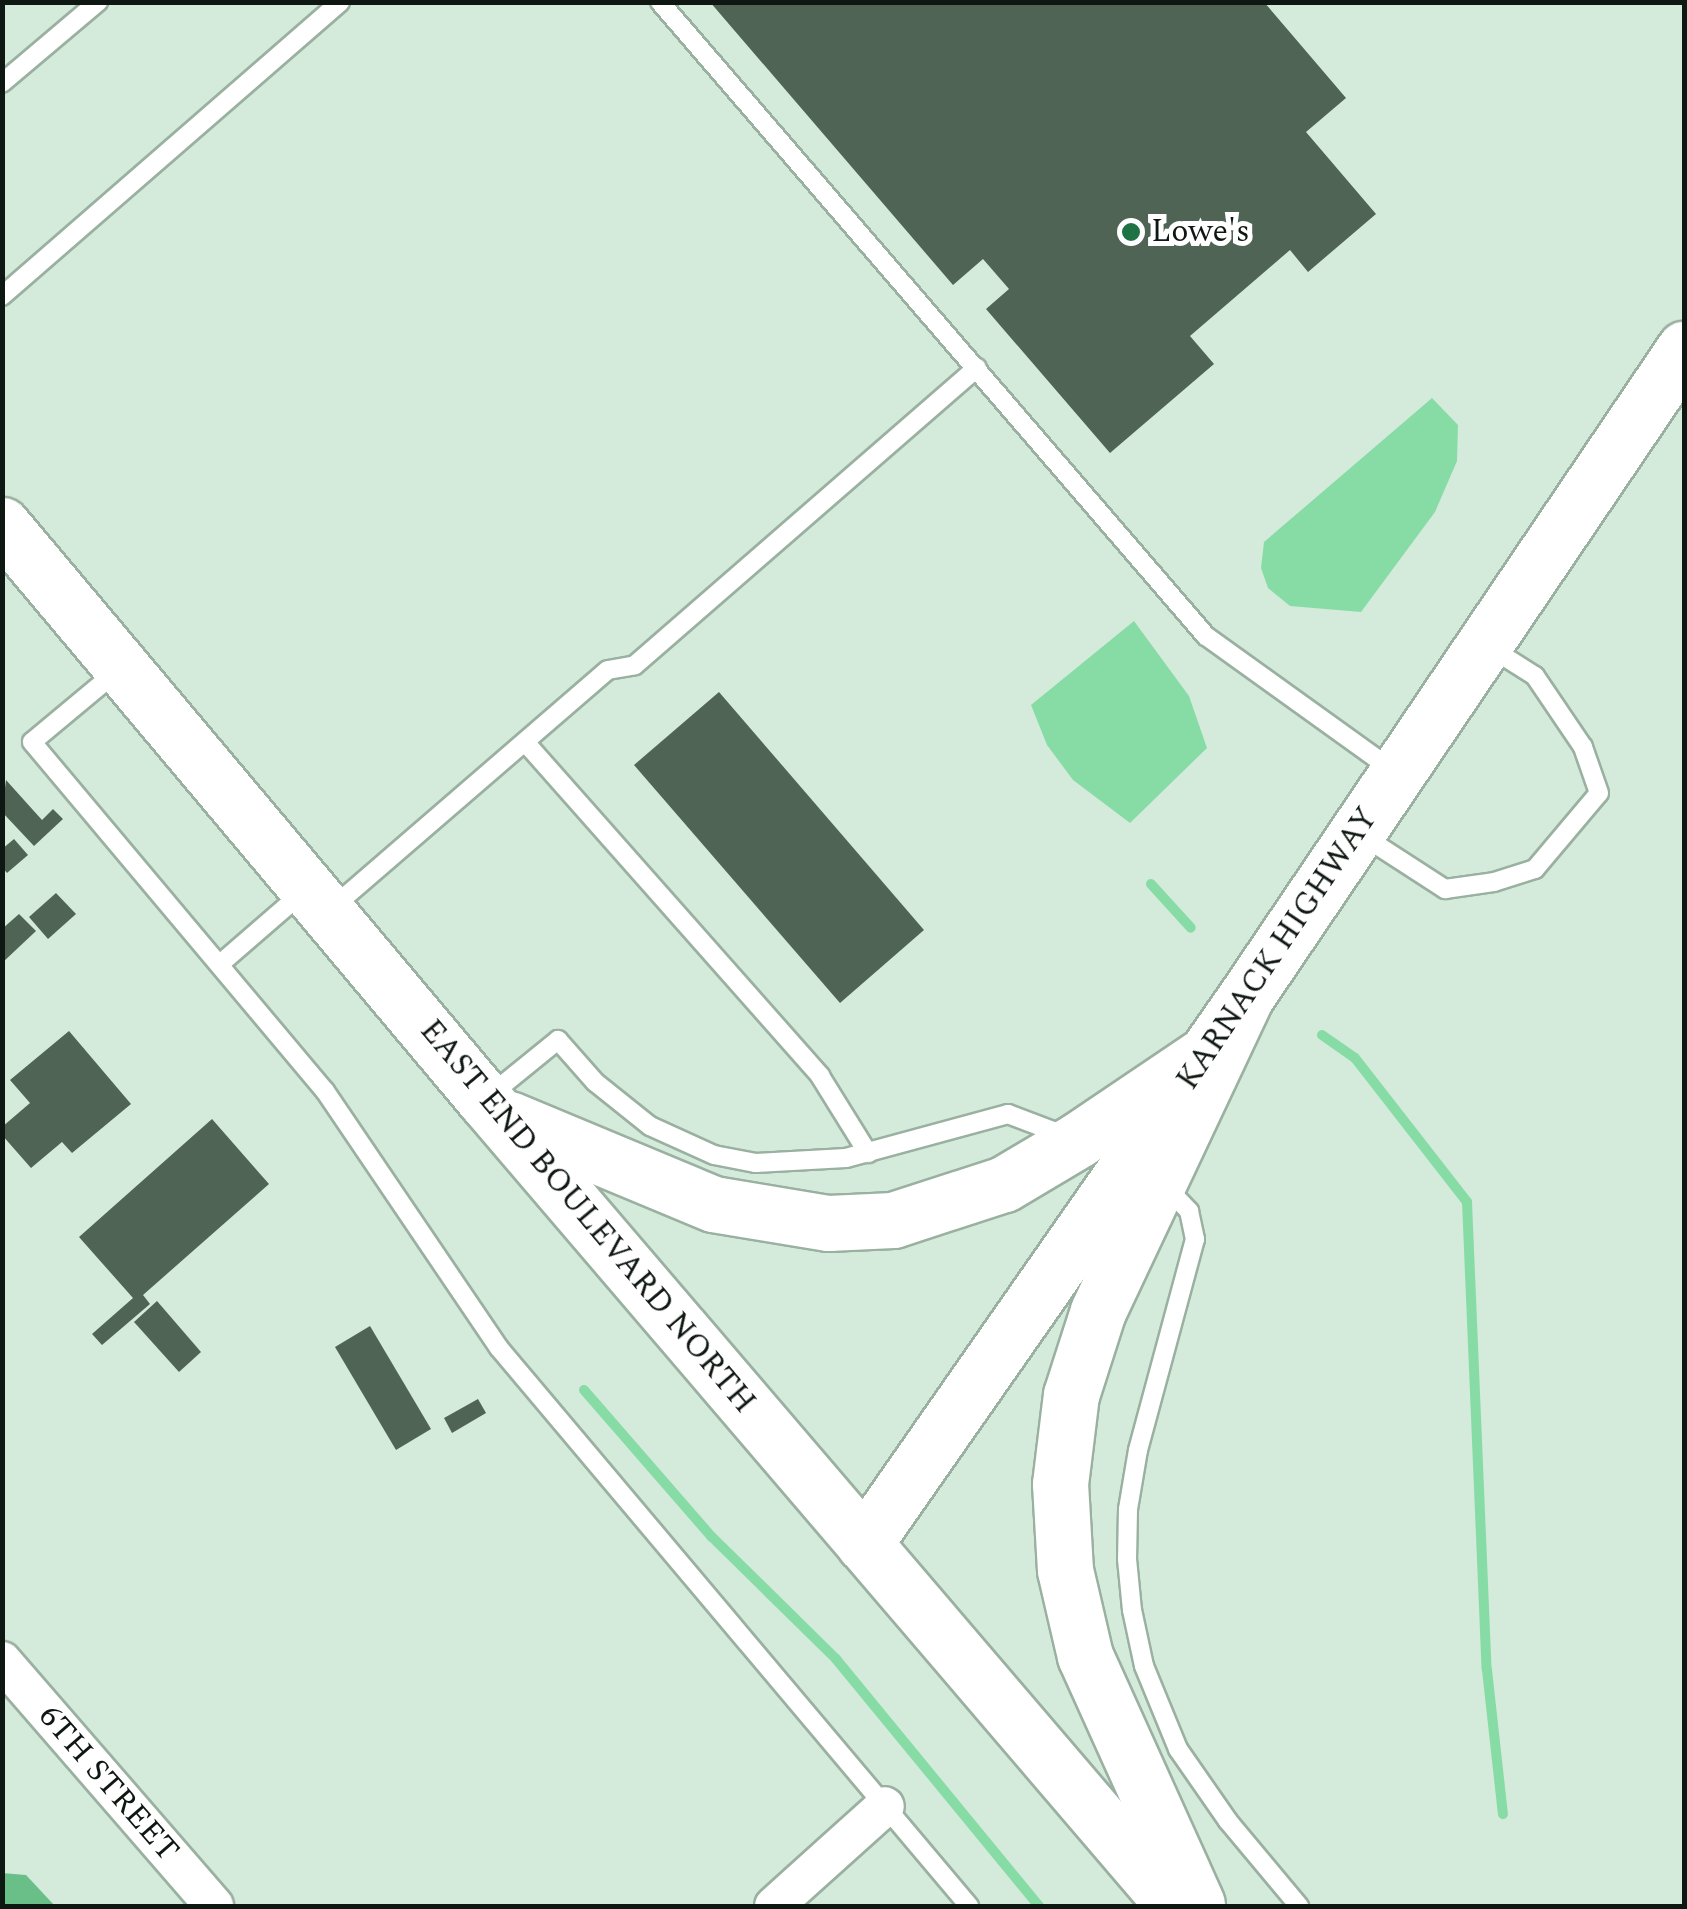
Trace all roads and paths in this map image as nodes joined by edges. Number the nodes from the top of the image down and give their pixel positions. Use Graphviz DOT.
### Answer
graph roads {
  1 [pos="98,2"];
  2 [pos="340,2"];
  3 [pos="660,2"];
  4 [pos="2,83"];
  5 [pos="2,296"];
  6 [pos="1684,349"];
  7 [pos="977,368"];
  8 [pos="2,526"];
  9 [pos="1485,644"];
  10 [pos="123,666"];
  11 [pos="525,742"];
  12 [pos="1398,774"];
  13 [pos="1358,833"];
  14 [pos="319,898"];
  15 [pos="220,964"];
  16 [pos="1245,998"];
  17 [pos="491,1107"];
  18 [pos="868,1154"];
  19 [pos="1116,1158"];
  20 [pos="864,1544"];
  21 [pos="2,1661"];
  22 [pos="885,1806"];
  23 [pos="214,1906"];
  24 [pos="774,1906"];
  25 [pos="969,1906"];
  26 [pos="1174,1906"];
  27 [pos="1198,1906"];
  28 [pos="1299,1906"];
  1 -- 4 [label="lane"];
  2 -- 5 [label="lane"];
  3 -- 7 [label="lane"];
  6 -- 9 [label="main road, KARNACK HIGHWAY"];
  7 -- 11 [label="lane"];
  7 -- 12 [label="lane"];
  8 -- 10 [label="main road, EAST END BOULEVARD NORTH"];
  9 -- 12 [label="main road, KARNACK HIGHWAY"];
  9 -- 13 [label="lane"];
  10 -- 14 [label="main road, EAST END BOULEVARD NORTH"];
  10 -- 15 [label="lane"];
  11 -- 14 [label="lane"];
  11 -- 18 [label="lane"];
  12 -- 13 [label="main road, KARNACK HIGHWAY"];
  13 -- 16 [label="main road, KARNACK HIGHWAY"];
  14 -- 15 [label="lane"];
  14 -- 17 [label="main road, EAST END BOULEVARD NORTH"];
  15 -- 22 [label="lane"];
  16 -- 19 [label="main road"];
  16 -- 19 [label="main road, KARNACK HIGHWAY"];
  17 -- 18 [label="lane"];
  17 -- 19 [label="main road"];
  17 -- 20 [label="main road, EAST END BOULEVARD NORTH"];
  18 -- 19 [label="lane"];
  19 -- 20 [label="main road"];
  19 -- 27 [label="main road"];
  19 -- 28 [label="lane"];
  20 -- 26 [label="main road, EAST END BOULEVARD NORTH"];
  21 -- 23 [label="street, 6TH STREET"];
  22 -- 24 [label="street"];
  22 -- 25 [label="lane"];
}
